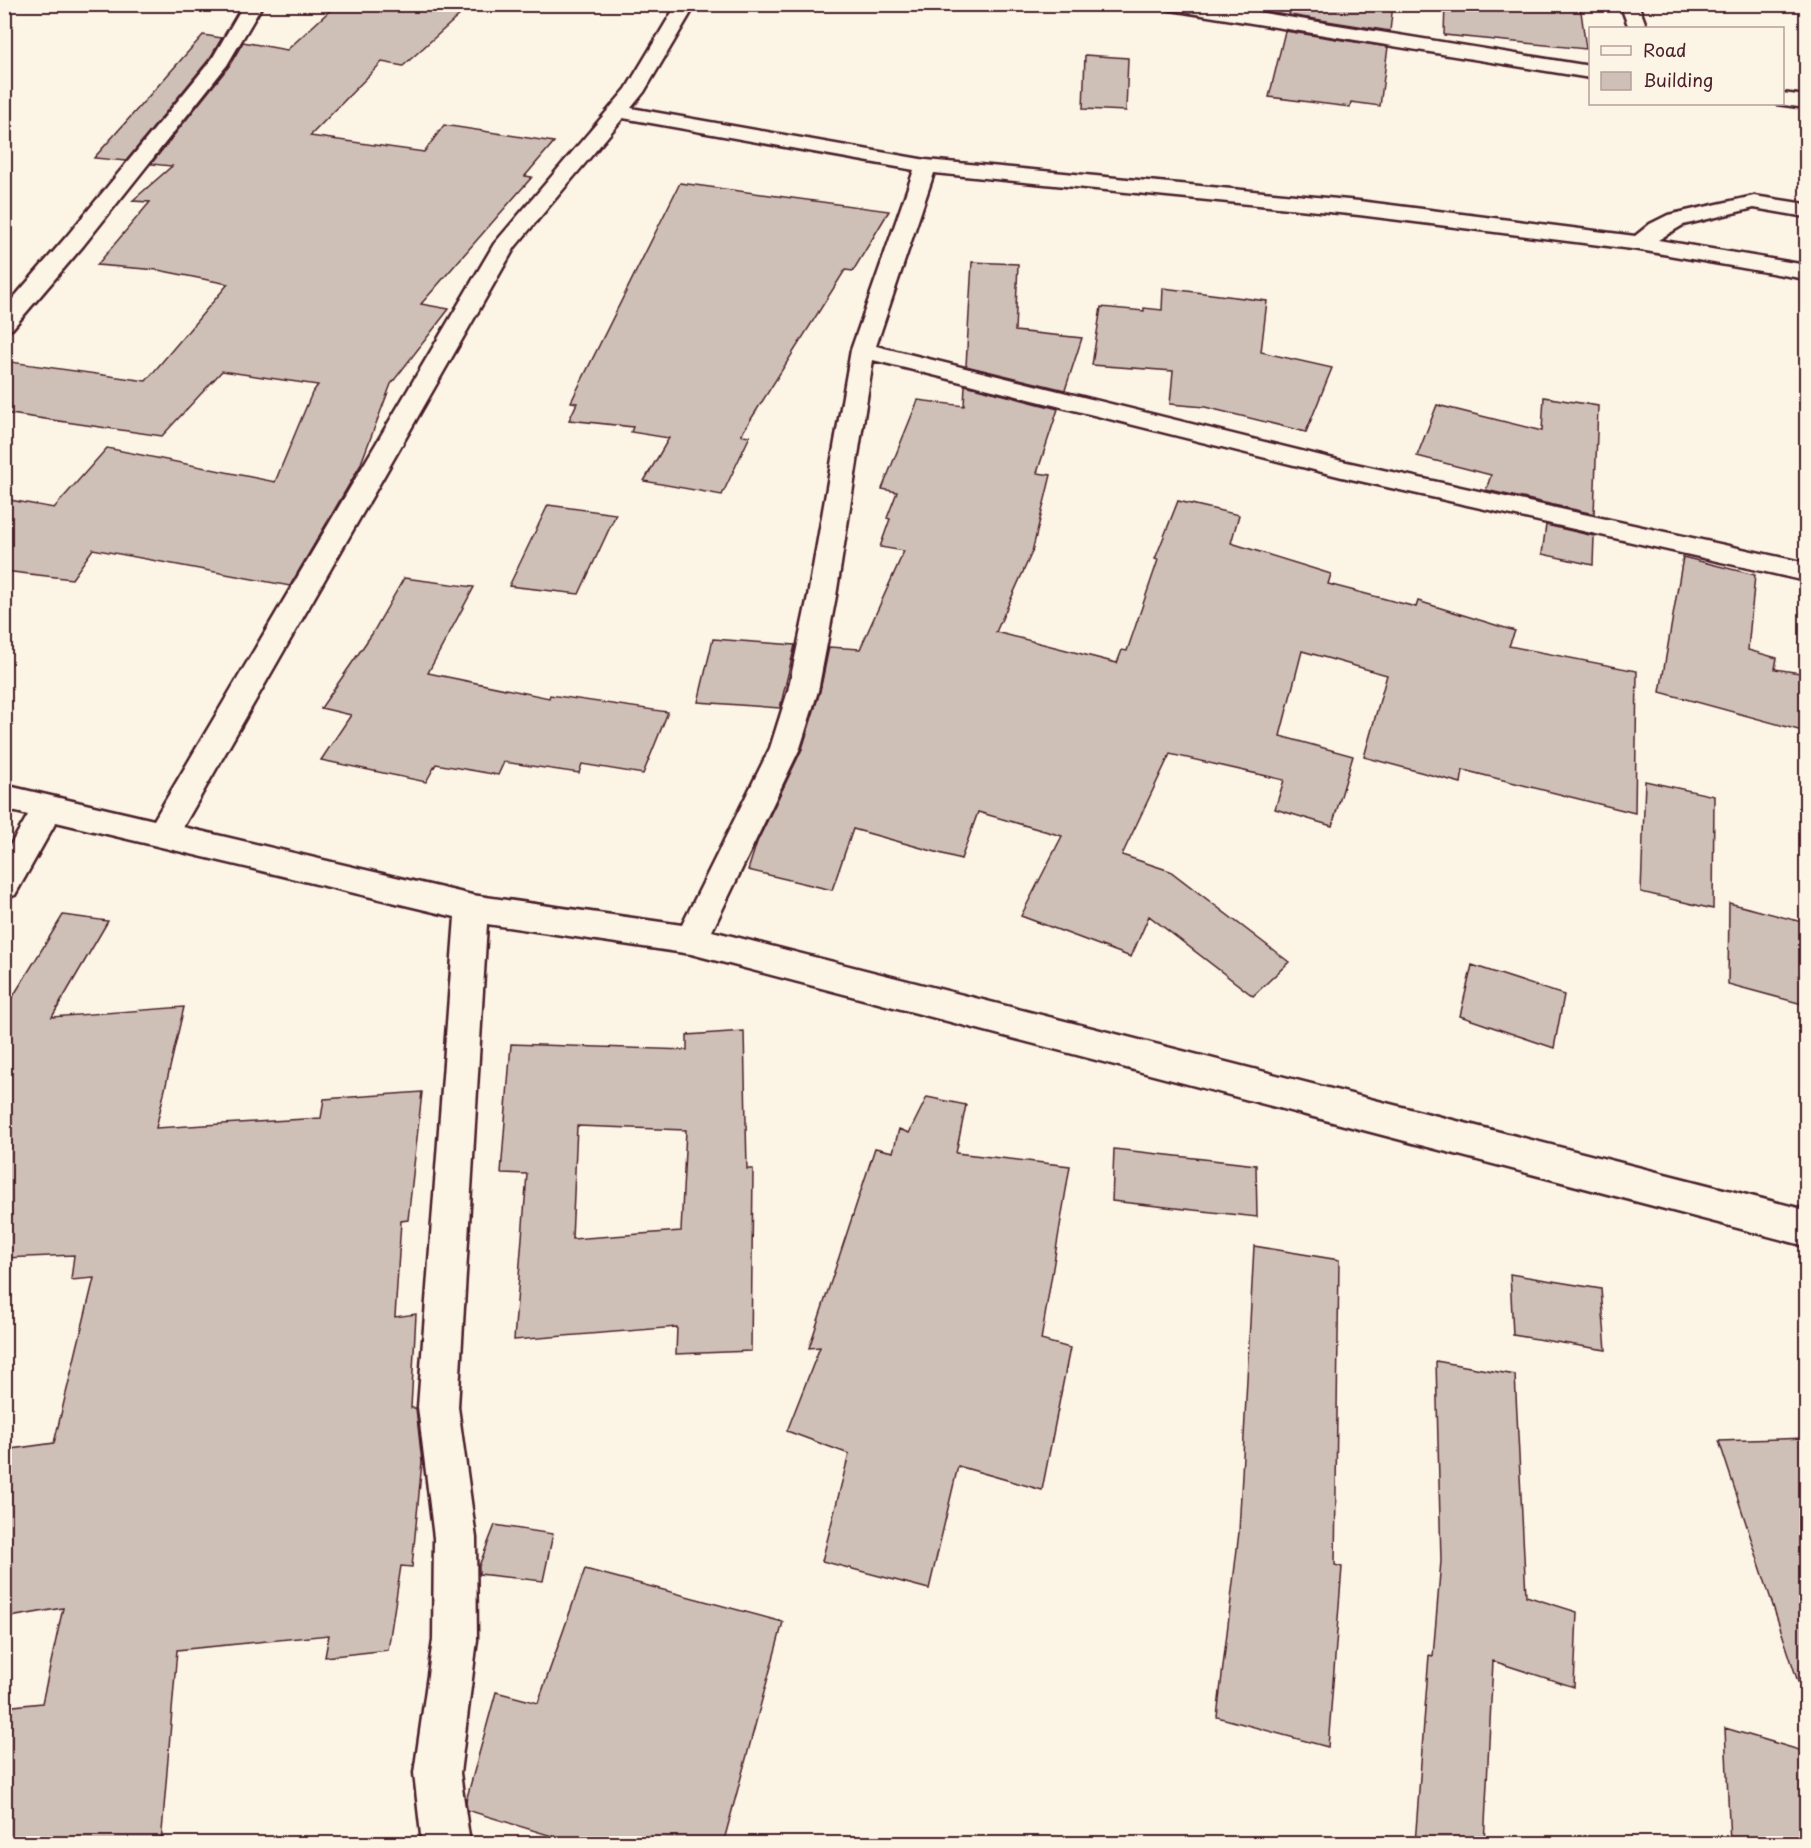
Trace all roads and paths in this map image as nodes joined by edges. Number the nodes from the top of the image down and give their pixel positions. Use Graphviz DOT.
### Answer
graph roads {
  1 [pos="254,4"];
  2 [pos="687,4"];
  3 [pos="1171,4"];
  4 [pos="1629,4"];
  5 [pos="1638,27"];
  6 [pos="1589,72"];
  7 [pos="1784,99"];
  8 [pos="1806,102"];
  9 [pos="616,111"];
  10 [pos="926,166"];
  11 [pos="1806,210"];
  12 [pos="1640,243"];
  13 [pos="1806,272"];
  14 [pos="4,324"];
  15 [pos="863,350"];
  16 [pos="1806,572"];
  17 [pos="4,797"];
  18 [pos="48,808"];
  19 [pos="161,836"];
  20 [pos="4,886"];
  21 [pos="472,908"];
  22 [pos="691,940"];
  23 [pos="1806,1228"];
  24 [pos="446,1844"];
  1 -- 14 [label="street"];
  2 -- 9 [label="street"];
  3 -- 6 [label="street"];
  4 -- 5 [label="street"];
  7 -- 8 [label="street"];
  9 -- 10 [label="street"];
  9 -- 19 [label="street"];
  10 -- 12 [label="street"];
  10 -- 15 [label="street"];
  11 -- 12 [label="street"];
  12 -- 13 [label="street"];
  15 -- 16 [label="street"];
  15 -- 22 [label="street"];
  17 -- 18 [label="street"];
  18 -- 19 [label="street"];
  18 -- 20 [label="street"];
  19 -- 21 [label="street"];
  21 -- 22 [label="street"];
  21 -- 24 [label="street"];
  22 -- 23 [label="street"];
}
